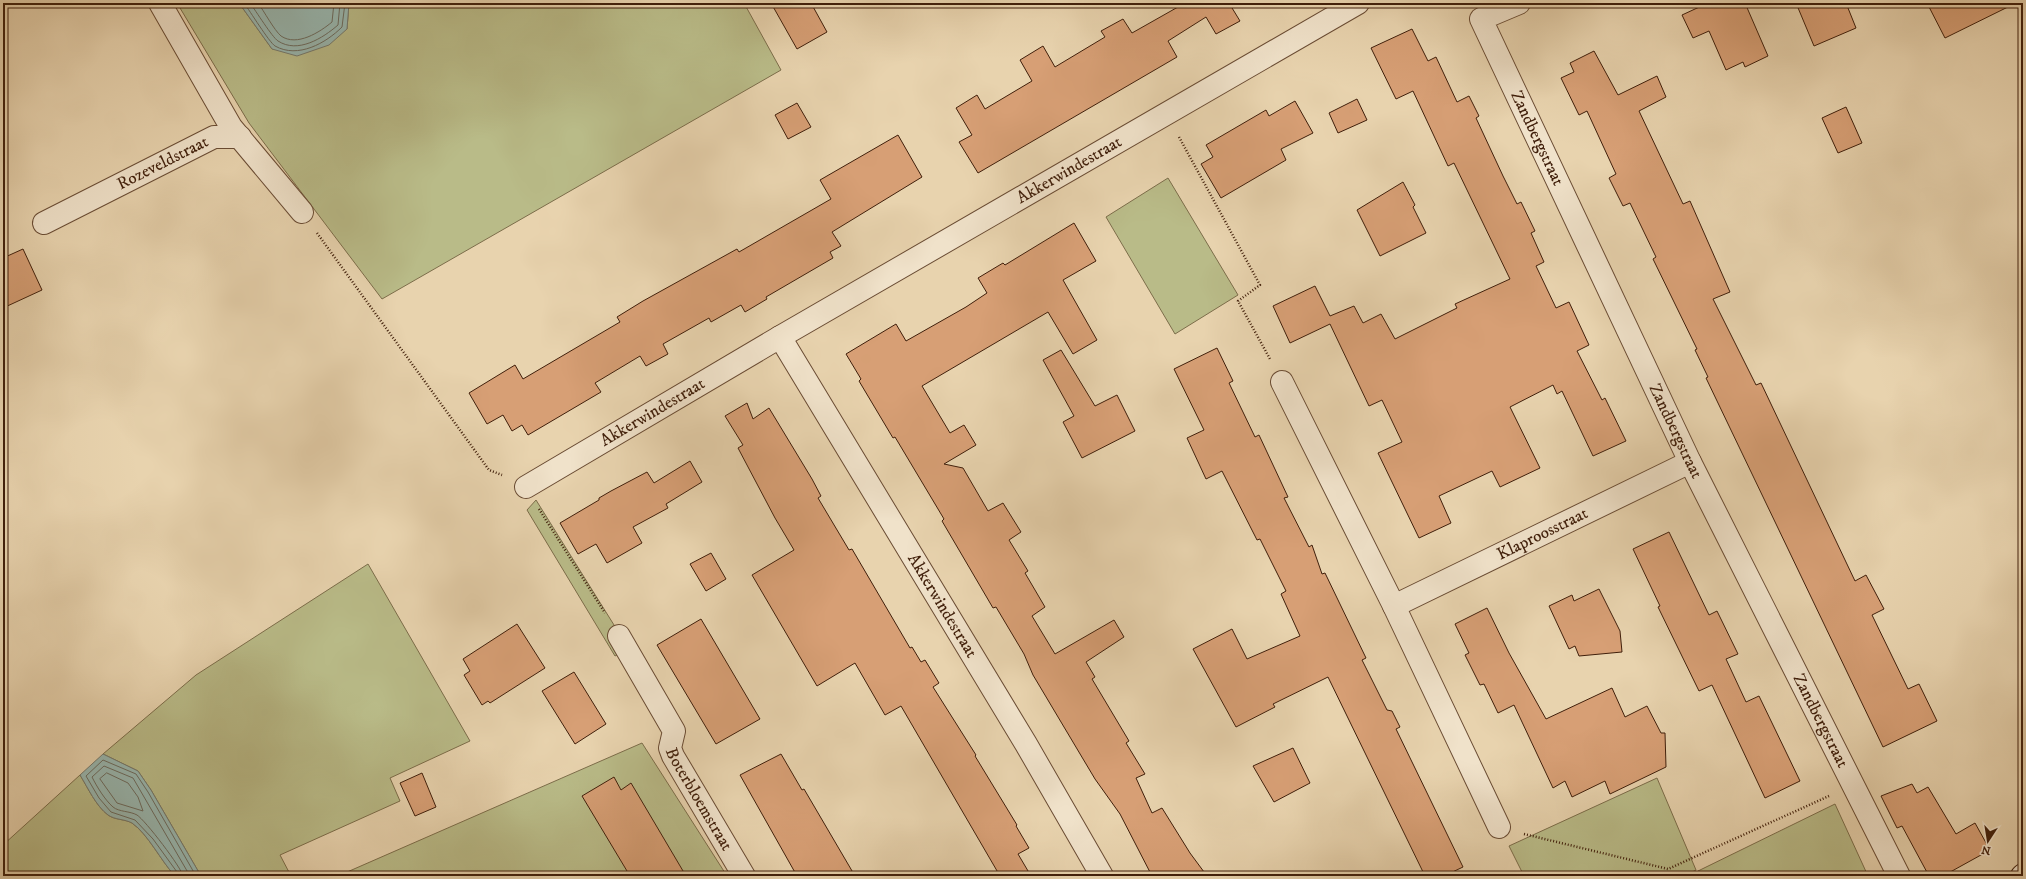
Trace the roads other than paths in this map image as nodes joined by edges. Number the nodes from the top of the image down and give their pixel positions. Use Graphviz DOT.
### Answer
graph roads {
  1 [pos="160,3"];
  2 [pos="1358,3"];
  3 [pos="1519,3"];
  4 [pos="1477,11"];
  5 [pos="240,137"];
  6 [pos="302,212"];
  7 [pos="44,223"];
  8 [pos="780,337"];
  9 [pos="1282,382"];
  10 [pos="1690,462"];
  11 [pos="526,487"];
  12 [pos="1394,606"];
  13 [pos="619,636"];
  14 [pos="1499,827"];
  15 [pos="744,876"];
  16 [pos="1102,876"];
  17 [pos="1899,876"];
  1 -- 5 [label="street"];
  2 -- 8 [label="street, Akkerwindestraat"];
  3 -- 4 [label="street, Zandbergstraat"];
  4 -- 10 [label="street, Zandbergstraat"];
  5 -- 6 [label="street"];
  5 -- 7 [label="street, Rozeveldstraat"];
  8 -- 11 [label="street, Akkerwindestraat"];
  8 -- 16 [label="street, Akkerwindestraat"];
  9 -- 12 [label="street"];
  10 -- 12 [label="street, Klaproosstraat"];
  10 -- 17 [label="street, Zandbergstraat"];
  12 -- 14 [label="street"];
  13 -- 15 [label="street, Boterbloemstraat"];
}
